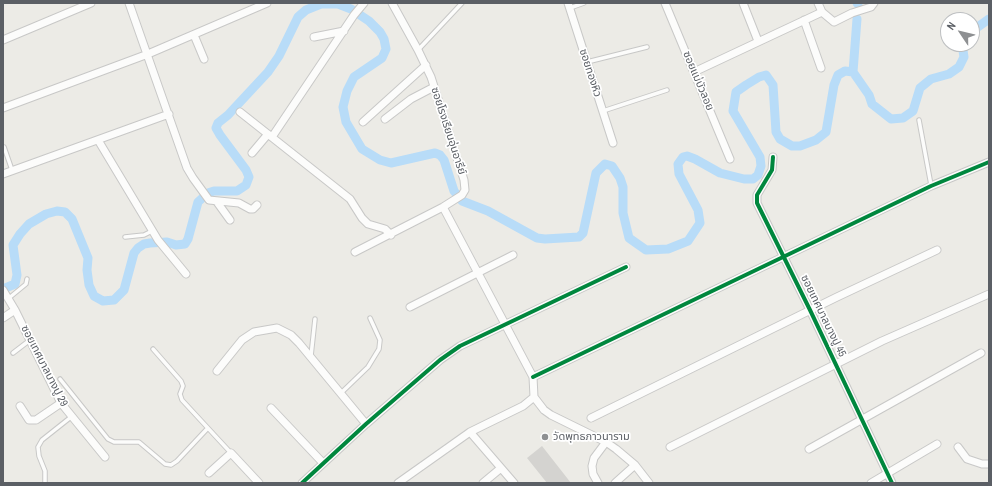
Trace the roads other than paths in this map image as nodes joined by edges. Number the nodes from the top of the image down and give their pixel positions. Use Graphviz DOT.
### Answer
graph roads {
  1 [pos="91,3"];
  2 [pos="129,3"];
  3 [pos="267,3"];
  4 [pos="392,3"];
  5 [pos="462,3"];
  6 [pos="584,3"];
  7 [pos="665,3"];
  8 [pos="743,3"];
  9 [pos="818,3"];
  10 [pos="874,3"];
  11 [pos="362,5"];
  12 [pos="569,6"];
  13 [pos="822,12"];
  14 [pos="804,20"];
  15 [pos="344,31"];
  16 [pos="194,35"];
  17 [pos="314,37"];
  18 [pos="3,40"];
  19 [pos="758,41"];
  20 [pos="647,47"];
  21 [pos="418,50"];
  22 [pos="148,54"];
  23 [pos="204,59"];
  24 [pos="587,62"];
  25 [pos="426,65"];
  26 [pos="821,68"];
  27 [pos="694,72"];
  28 [pos="434,87"];
  29 [pos="667,90"];
  30 [pos="3,108"];
  31 [pos="240,112"];
  32 [pos="603,112"];
  33 [pos="169,114"];
  34 [pos="385,120"];
  35 [pos="919,120"];
  36 [pos="362,122"];
  37 [pos="270,136"];
  38 [pos="98,140"];
  39 [pos="613,143"];
  40 [pos="4,147"];
  41 [pos="252,153"];
  42 [pos="773,157"];
  43 [pos="730,159"];
  44 [pos="989,162"];
  45 [pos="12,170"];
  46 [pos="3,174"];
  47 [pos="931,186"];
  48 [pos="217,202"];
  49 [pos="257,206"];
  50 [pos="443,207"];
  51 [pos="230,220"];
  52 [pos="152,231"];
  53 [pos="391,235"];
  54 [pos="125,237"];
  55 [pos="937,250"];
  56 [pos="356,252"];
  57 [pos="513,255"];
  58 [pos="784,258"];
  59 [pos="626,267"];
  60 [pos="479,272"];
  61 [pos="186,274"];
  62 [pos="27,279"];
  63 [pos="3,290"];
  64 [pos="989,294"];
  65 [pos="9,297"];
  66 [pos="410,307"];
  67 [pos="15,310"];
  68 [pos="810,310"];
  69 [pos="3,318"];
  70 [pos="370,318"];
  71 [pos="315,319"];
  72 [pos="505,324"];
  73 [pos="30,340"];
  74 [pos="153,349"];
  75 [pos="13,353"];
  76 [pos="981,353"];
  77 [pos="311,357"];
  78 [pos="836,365"];
  79 [pos="217,371"];
  80 [pos="533,377"];
  81 [pos="60,379"];
  82 [pos="341,393"];
  83 [pos="534,397"];
  84 [pos="61,402"];
  85 [pos="20,406"];
  86 [pos="271,408"];
  87 [pos="71,417"];
  88 [pos="591,418"];
  89 [pos="862,419"];
  90 [pos="366,424"];
  91 [pos="207,429"];
  92 [pos="470,432"];
  93 [pos="606,442"];
  94 [pos="937,444"];
  95 [pos="670,447"];
  96 [pos="958,447"];
  97 [pos="809,449"];
  98 [pos="231,453"];
  99 [pos="105,457"];
  100 [pos="323,464"];
  101 [pos="989,464"];
  102 [pos="635,465"];
  103 [pos="501,468"];
  104 [pos="209,473"];
  105 [pos="887,473"];
  106 [pos="255,481"];
  107 [pos="45,483"];
  108 [pos="302,483"];
  109 [pos="398,483"];
  110 [pos="483,483"];
  111 [pos="514,483"];
  112 [pos="598,483"];
  113 [pos="615,483"];
  114 [pos="650,483"];
  115 [pos="871,483"];
  116 [pos="892,483"];
  1 -- 18 [label="street"];
  2 -- 22 [label="street"];
  3 -- 16 [label="street"];
  4 -- 21 [label="street, ซอยโรงเรียนอุ่นอารีย์"];
  5 -- 21 [label="lane"];
  6 -- 12 [label="lane"];
  7 -- 27 [label="street, ซอยแม่บัวลอย"];
  8 -- 19 [label="street"];
  9 -- 13 [label="street"];
  10 -- 13 [label="street"];
  11 -- 15 [label="street"];
  12 -- 24 [label="street, ซอยทองหิว"];
  13 -- 14 [label="street"];
  14 -- 19 [label="street"];
  14 -- 26 [label="street"];
  15 -- 17 [label="street"];
  15 -- 37 [label="street"];
  16 -- 22 [label="street"];
  16 -- 23 [label="street"];
  19 -- 27 [label="street"];
  20 -- 24 [label="lane"];
  21 -- 25 [label="street, ซอยโรงเรียนอุ่นอารีย์"];
  22 -- 30 [label="street"];
  22 -- 33 [label="street"];
  24 -- 32 [label="street, ซอยทองหิว"];
  25 -- 28 [label="street, ซอยโรงเรียนอุ่นอารีย์"];
  25 -- 36 [label="street"];
  27 -- 43 [label="street, ซอยแม่บัวลอย"];
  28 -- 34 [label="street"];
  28 -- 50 [label="street, ซอยโรงเรียนอุ่นอารีย์"];
  29 -- 32 [label="lane"];
  31 -- 37 [label="street"];
  32 -- 39 [label="street, ซอยทองหิว"];
  33 -- 38 [label="street"];
  33 -- 48 [label="street"];
  35 -- 47 [label="lane"];
  37 -- 41 [label="street"];
  37 -- 53 [label="street"];
  38 -- 45 [label="street"];
  38 -- 52 [label="street"];
  40 -- 45 [label="lane"];
  42 -- 58 [label="street, ซอยเทศบาลบางปู 45"];
  44 -- 47 [label="street"];
  45 -- 46 [label="street"];
  47 -- 58 [label="street"];
  48 -- 49 [label="street"];
  48 -- 51 [label="street"];
  50 -- 53 [label="street, ซอยโรงเรียนอุ่นอารีย์"];
  50 -- 60 [label="street"];
  52 -- 54 [label="lane"];
  52 -- 61 [label="street"];
  53 -- 56 [label="street, ซอยโรงเรียนอุ่นอารีย์"];
  55 -- 68 [label="street"];
  57 -- 60 [label="street"];
  58 -- 68 [label="street, ซอยเทศบาลบางปู 45"];
  58 -- 80 [label="street"];
  59 -- 72 [label="street"];
  60 -- 66 [label="street"];
  60 -- 72 [label="street"];
  62 -- 65 [label="lane"];
  63 -- 65 [label="street, ซอยเทศบาลบางปู 29"];
  64 -- 78 [label="street"];
  65 -- 67 [label="street, ซอยเทศบาลบางปู 29"];
  67 -- 69 [label="street"];
  67 -- 73 [label="street, ซอยเทศบาลบางปู 29"];
  68 -- 78 [label="street, ซอยเทศบาลบางปู 45"];
  68 -- 88 [label="street"];
  70 -- 82 [label="lane"];
  71 -- 77 [label="lane"];
  72 -- 80 [label="street"];
  72 -- 90 [label="street"];
  73 -- 75 [label="lane"];
  73 -- 84 [label="street, ซอยเทศบาลบางปู 29"];
  74 -- 91 [label="lane"];
  76 -- 89 [label="street"];
  77 -- 79 [label="street"];
  77 -- 82 [label="street"];
  78 -- 89 [label="street, ซอยเทศบาลบางปู 45"];
  78 -- 95 [label="street"];
  80 -- 83 [label="street"];
  81 -- 91 [label="lane"];
  82 -- 90 [label="street"];
  83 -- 92 [label="street"];
  83 -- 93 [label="street"];
  84 -- 85 [label="street"];
  84 -- 87 [label="street, ซอยเทศบาลบางปู 29"];
  86 -- 100 [label="street"];
  87 -- 99 [label="street, ซอยเทศบาลบางปู 29"];
  87 -- 107 [label="lane"];
  89 -- 97 [label="street"];
  89 -- 105 [label="street, ซอยเทศบาลบางปู 45"];
  90 -- 100 [label="street"];
  91 -- 98 [label="lane"];
  92 -- 103 [label="street"];
  92 -- 109 [label="street"];
  93 -- 102 [label="street"];
  93 -- 112 [label="street"];
  94 -- 105 [label="street"];
  96 -- 101 [label="street"];
  98 -- 104 [label="street"];
  98 -- 106 [label="street"];
  100 -- 108 [label="street"];
  102 -- 113 [label="street"];
  102 -- 114 [label="street"];
  103 -- 110 [label="street"];
  103 -- 111 [label="street"];
  105 -- 115 [label="street"];
  105 -- 116 [label="street, ซอยเทศบาลบางปู 45"];
}
